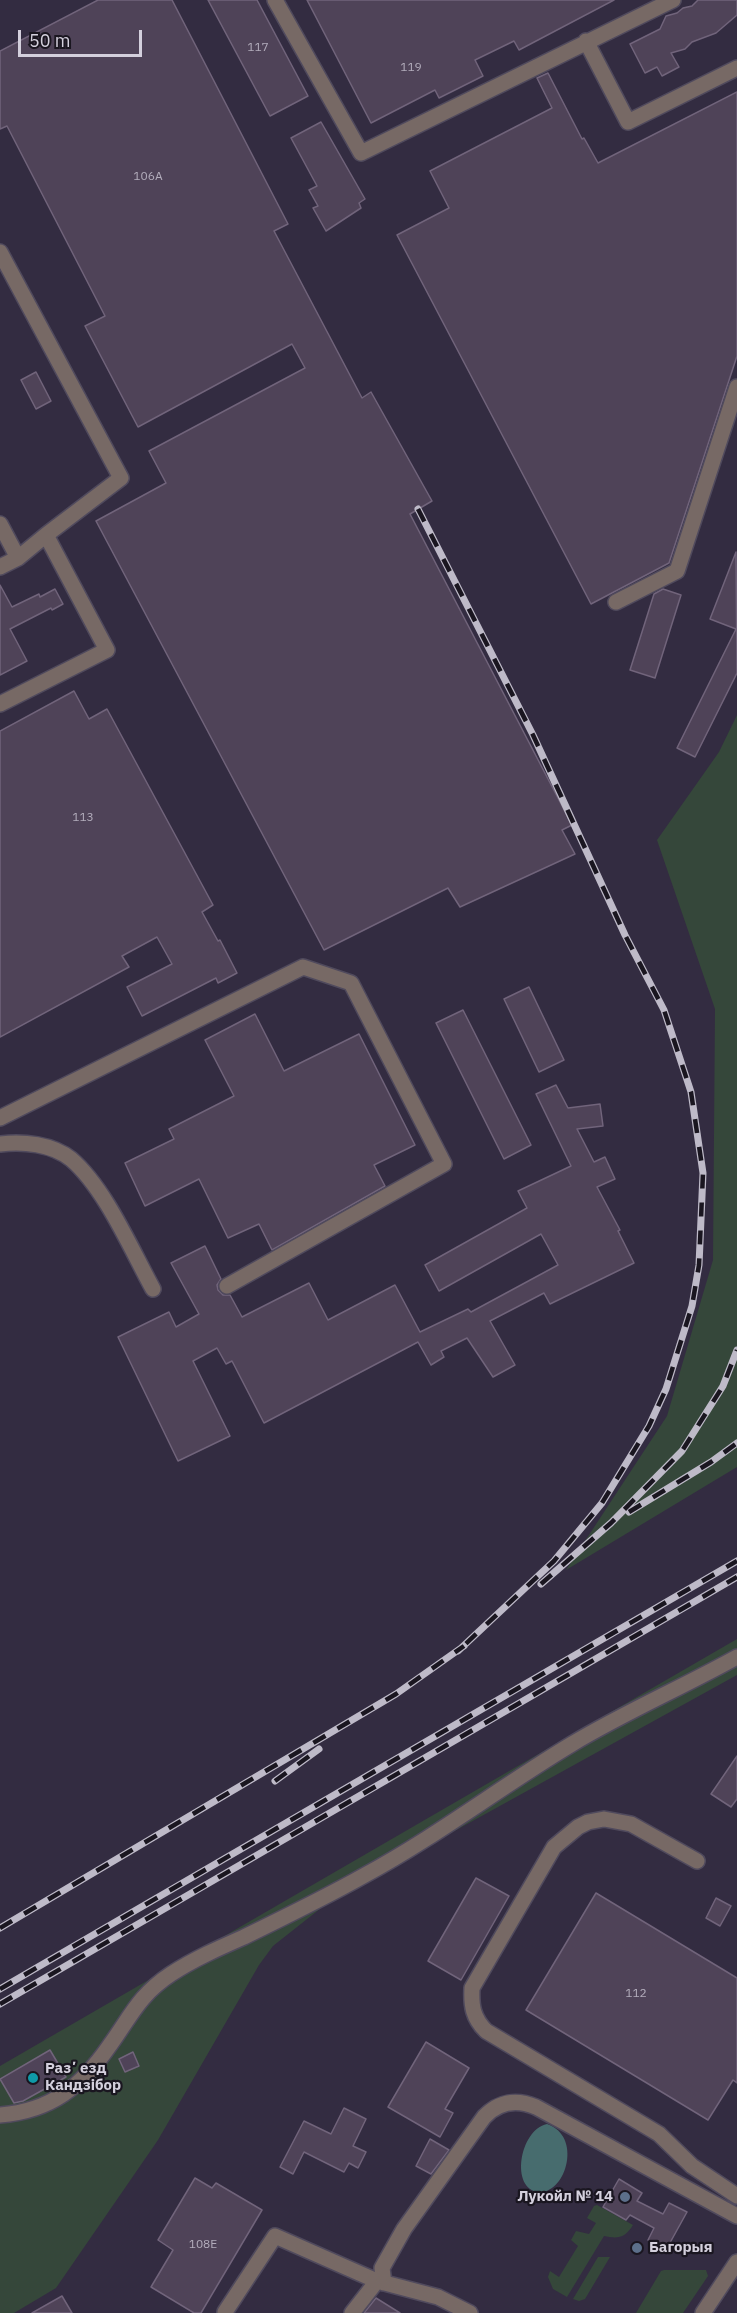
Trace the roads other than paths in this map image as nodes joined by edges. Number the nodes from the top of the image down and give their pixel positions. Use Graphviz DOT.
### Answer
graph roads {
  1 [pos="274,0"];
  2 [pos="673,0"];
  3 [pos="586,41"];
  4 [pos="737,68"];
  5 [pos="0,252"];
  6 [pos="737,387"];
  7 [pos="0,524"];
  8 [pos="46,535"];
  9 [pos="18,558"];
  10 [pos="0,567"];
  11 [pos="616,602"];
  12 [pos="0,704"];
  13 [pos="0,1118"];
  14 [pos="0,1144"];
  15 [pos="227,1286"];
  16 [pos="153,1288"];
  17 [pos="737,1657"];
  18 [pos="697,1861"];
  19 [pos="0,2115"];
  20 [pos="737,2196"];
  21 [pos="737,2216"];
  22 [pos="737,2262"];
  23 [pos="380,2282"];
  24 [pos="225,2312"];
  25 [pos="352,2313"];
  26 [pos="470,2313"];
  27 [pos="703,2313"];
  1 -- 3 [label="lane"];
  2 -- 3 [label="lane"];
  3 -- 4 [label="lane"];
  5 -- 8 [label="lane"];
  6 -- 11 [label="lane"];
  7 -- 9 [label="lane"];
  8 -- 9 [label="lane"];
  8 -- 12 [label="lane"];
  9 -- 10 [label="lane"];
  13 -- 15 [label="lane"];
  14 -- 16 [label="lane"];
  17 -- 19 [label="lane"];
  18 -- 20 [label="lane"];
  21 -- 23 [label="lane"];
  22 -- 27 [label="lane"];
  23 -- 24 [label="lane"];
  23 -- 25 [label="lane"];
  23 -- 26 [label="lane"];
}
